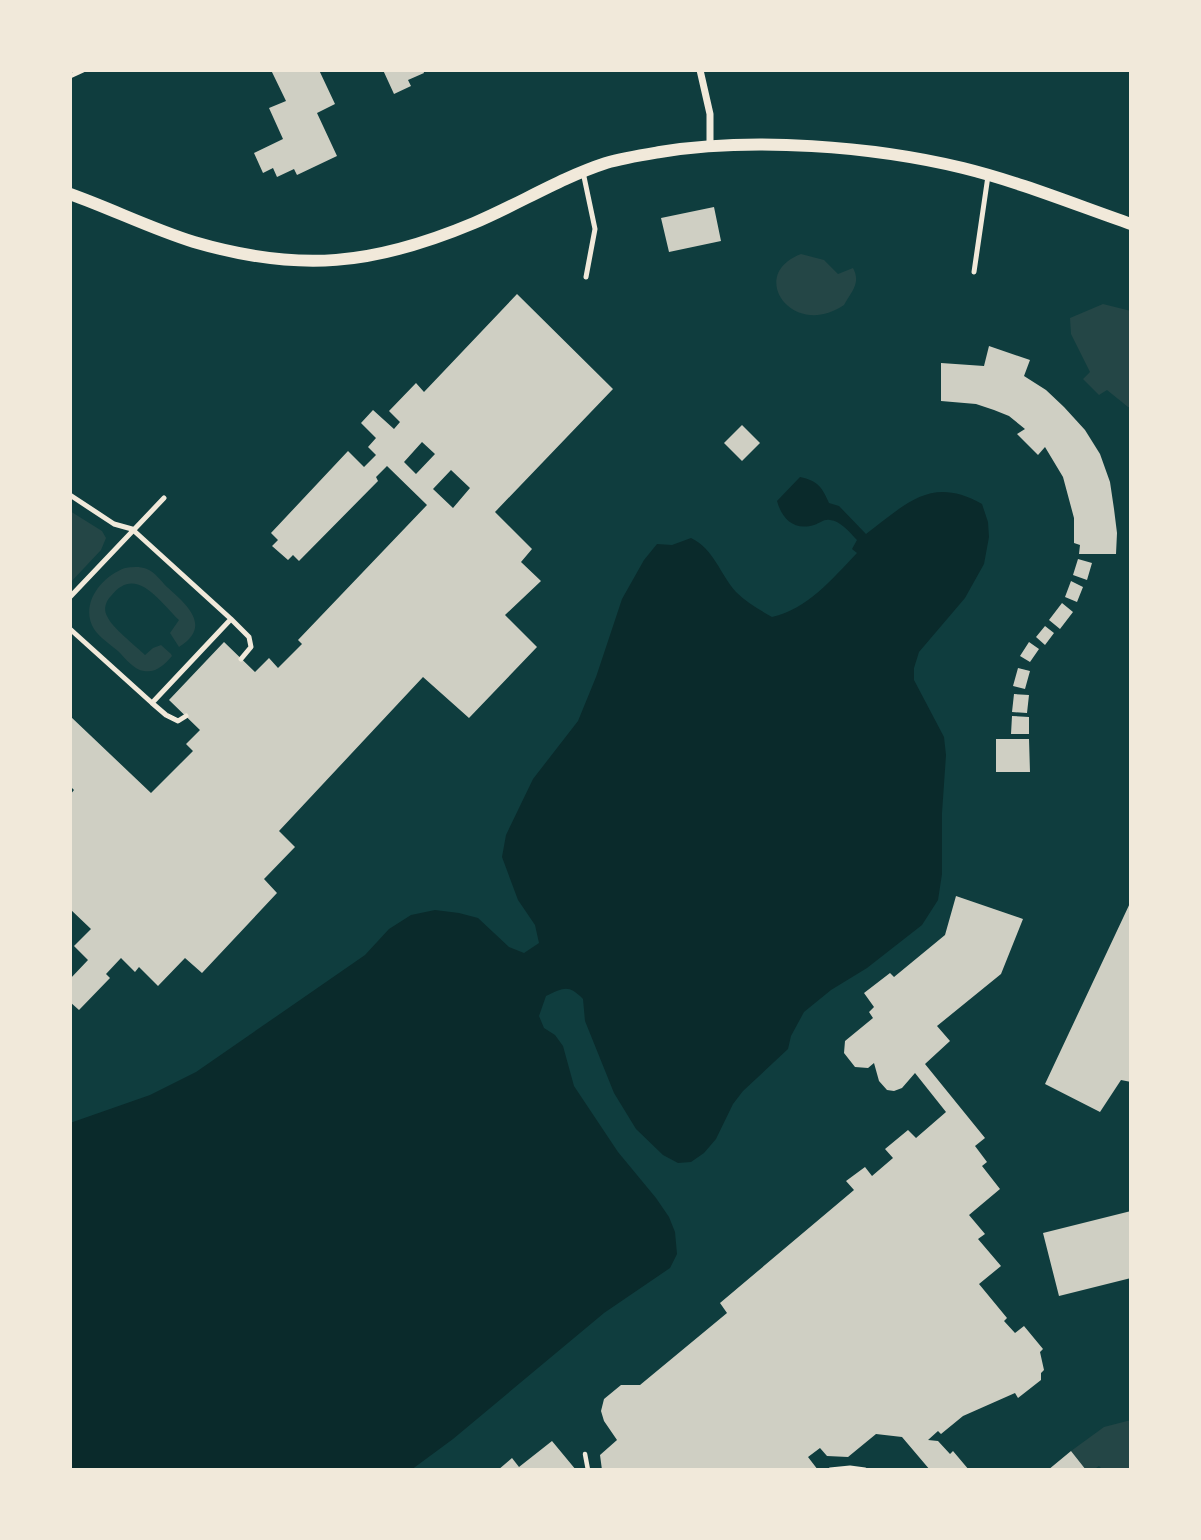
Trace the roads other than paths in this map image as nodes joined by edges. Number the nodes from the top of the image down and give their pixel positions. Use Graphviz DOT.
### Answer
graph roads {
  1 [pos="83,70"];
  2 [pos="700,70"];
  3 [pos="70,76"];
  4 [pos="710,146"];
  5 [pos="583,172"];
  6 [pos="988,176"];
  7 [pos="70,194"];
  8 [pos="1131,224"];
  9 [pos="974,272"];
  10 [pos="586,277"];
  11 [pos="70,495"];
  12 [pos="164,498"];
  13 [pos="132,529"];
  14 [pos="70,597"];
  15 [pos="231,619"];
  16 [pos="70,629"];
  17 [pos="241,659"];
  18 [pos="152,703"];
  19 [pos="186,716"];
  20 [pos="830,1470"];
  21 [pos="864,1470"];
  1 -- 3 [label="lane"];
  2 -- 4 [label="street"];
  4 -- 5 [label="street"];
  4 -- 6 [label="street"];
  5 -- 7 [label="street"];
  5 -- 10 [label="lane"];
  6 -- 8 [label="street"];
  6 -- 9 [label="lane"];
  11 -- 13 [label="lane"];
  12 -- 13 [label="lane"];
  13 -- 14 [label="lane"];
  13 -- 15 [label="lane"];
  15 -- 17 [label="lane"];
  15 -- 18 [label="lane"];
  16 -- 18 [label="lane"];
  18 -- 19 [label="lane"];
  20 -- 21 [label="lane"];
}
